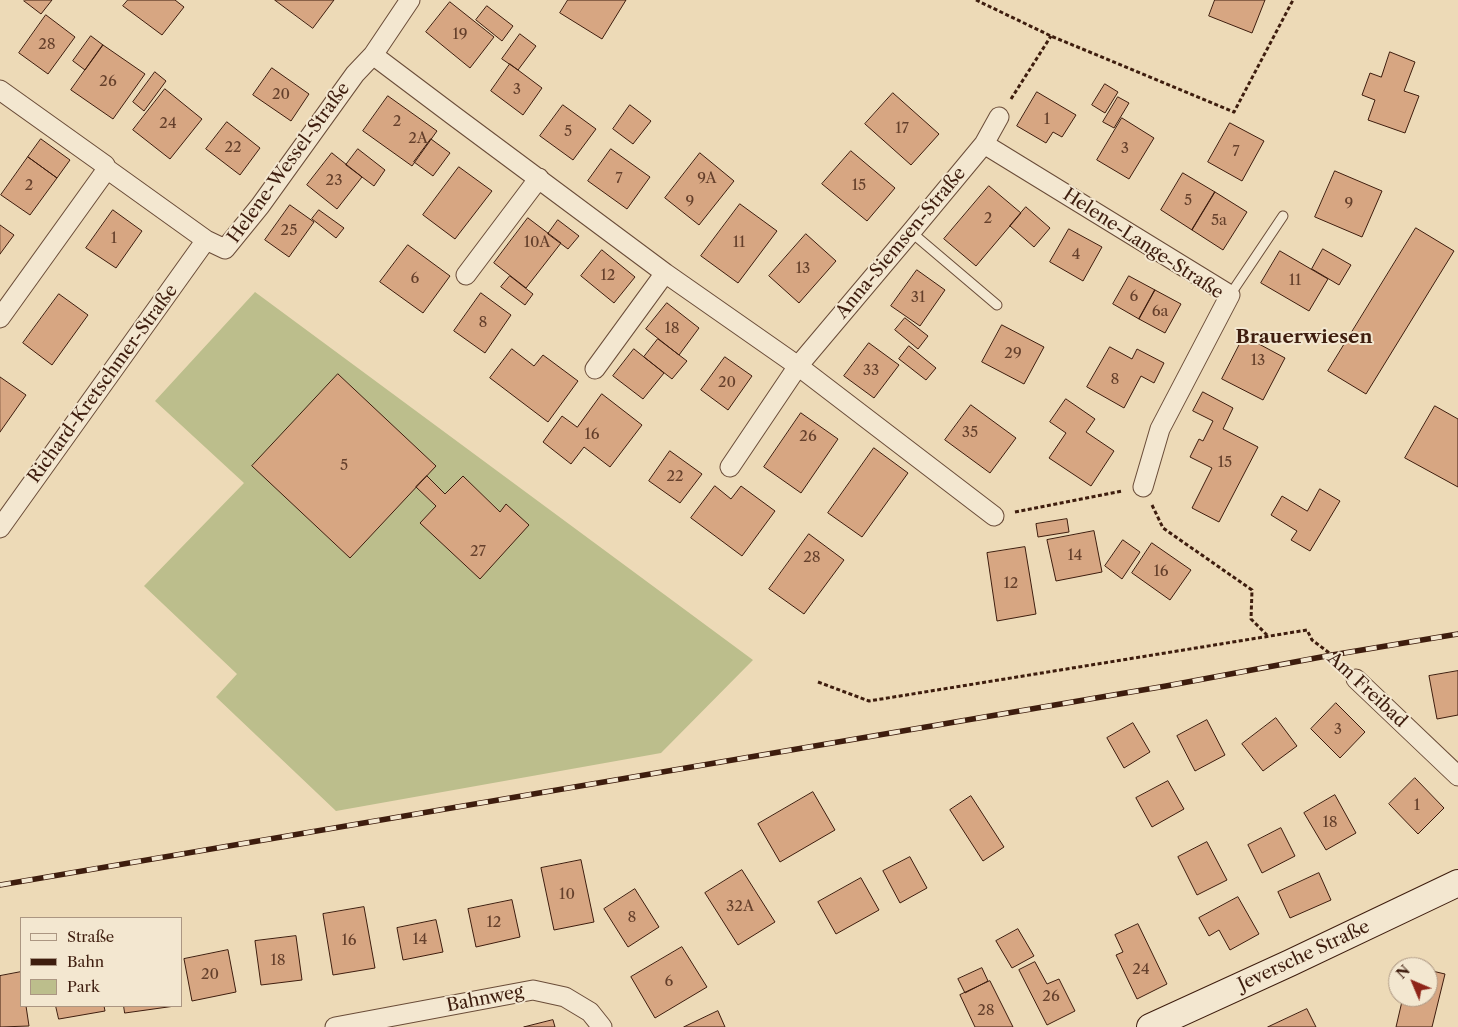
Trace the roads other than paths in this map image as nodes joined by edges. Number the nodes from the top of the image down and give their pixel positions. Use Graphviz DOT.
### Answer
graph roads {
  1 [pos="410,0"];
  2 [pos="374,55"];
  3 [pos="0,90"];
  4 [pos="1000,117"];
  5 [pos="984,144"];
  6 [pos="107,168"];
  7 [pos="539,178"];
  8 [pos="1283,216"];
  9 [pos="911,232"];
  10 [pos="206,240"];
  11 [pos="665,273"];
  12 [pos="466,275"];
  13 [pos="1230,295"];
  14 [pos="997,305"];
  15 [pos="0,318"];
  16 [pos="798,366"];
  17 [pos="595,369"];
  18 [pos="730,467"];
  19 [pos="1143,487"];
  20 [pos="994,516"];
  21 [pos="0,528"];
  22 [pos="1356,679"];
  23 [pos="1458,776"];
  24 [pos="1458,883"];
  25 [pos="357,1025"];
  26 [pos="335,1027"];
  27 [pos="602,1027"];
  28 [pos="1150,1027"];
  1 -- 2 [label="street, Helene-Wessel-Straße"];
  2 -- 7 [label="street"];
  2 -- 10 [label="street, Helene-Wessel-Straße"];
  3 -- 6 [label="street, Helene-Wessel-Straße"];
  4 -- 5 [label="street, Anna-Siemsen-Straße"];
  5 -- 9 [label="street, Anna-Siemsen-Straße"];
  5 -- 13 [label="street, Helene-Lange-Straße"];
  6 -- 10 [label="street, Helene-Wessel-Straße"];
  6 -- 15 [label="street"];
  7 -- 11 [label="street"];
  7 -- 12 [label="street"];
  8 -- 13 [label="lane"];
  9 -- 14 [label="lane"];
  9 -- 16 [label="street, Anna-Siemsen-Straße"];
  10 -- 21 [label="street, Richard-Kretschmer-Straße"];
  11 -- 16 [label="street"];
  11 -- 17 [label="street"];
  13 -- 19 [label="street, Helene-Lange-Straße"];
  16 -- 18 [label="street, Anna-Siemsen-Straße"];
  16 -- 20 [label="street"];
  22 -- 23 [label="street, Am Freibad"];
  24 -- 28 [label="street, Jeversche Straße"];
  25 -- 26 [label="street, Bahnweg"];
  25 -- 27 [label="street, Bahnweg"];
}
